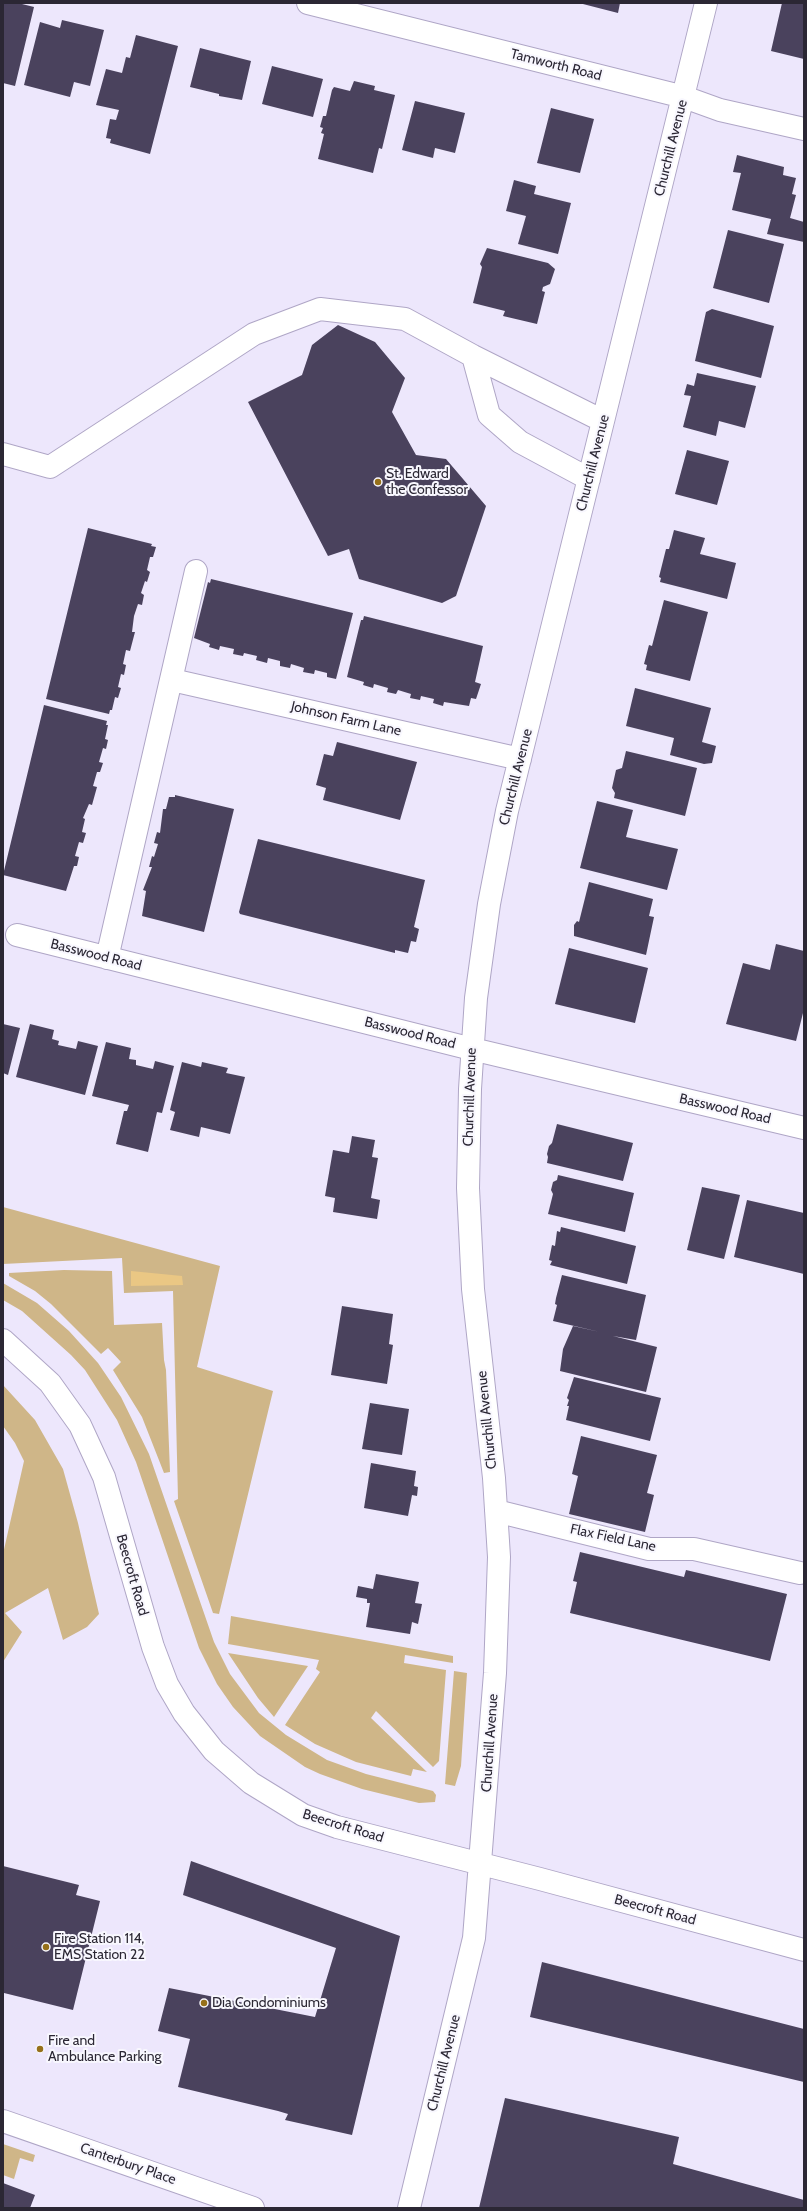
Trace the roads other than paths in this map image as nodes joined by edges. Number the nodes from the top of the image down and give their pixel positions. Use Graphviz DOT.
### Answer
graph roads {
  1 [pos="308,3"];
  2 [pos="706,3"];
  3 [pos="684,97"];
  4 [pos="804,129"];
  5 [pos="473,356"];
  6 [pos="603,421"];
  7 [pos="3,454"];
  8 [pos="589,479"];
  9 [pos="196,571"];
  10 [pos="172,680"];
  11 [pos="520,759"];
  12 [pos="17,935"];
  13 [pos="107,958"];
  14 [pos="472,1049"];
  15 [pos="804,1128"];
  16 [pos="3,1340"];
  17 [pos="496,1511"];
  18 [pos="800,1573"];
  19 [pos="481,1864"];
  20 [pos="804,1950"];
  21 [pos="3,2121"];
  22 [pos="253,2208"];
  23 [pos="408,2208"];
  1 -- 3 [label="street, Tamworth Road"];
  2 -- 3 [label="street, Churchill Avenue"];
  3 -- 4 [label="street, Tamworth Road"];
  3 -- 6 [label="street, Churchill Avenue"];
  5 -- 6 [label="street"];
  5 -- 7 [label="street"];
  5 -- 8 [label="street"];
  6 -- 8 [label="street, Churchill Avenue"];
  8 -- 11 [label="street, Churchill Avenue"];
  9 -- 10 [label="street"];
  10 -- 11 [label="street, Johnson Farm Lane"];
  10 -- 13 [label="street"];
  11 -- 14 [label="street, Churchill Avenue"];
  12 -- 13 [label="street, Basswood Road"];
  13 -- 14 [label="street, Basswood Road"];
  14 -- 15 [label="street, Basswood Road"];
  14 -- 17 [label="street, Churchill Avenue"];
  16 -- 19 [label="street, Beecroft Road"];
  17 -- 18 [label="street, Flax Field Lane"];
  17 -- 19 [label="street, Churchill Avenue"];
  19 -- 20 [label="street, Beecroft Road"];
  19 -- 23 [label="street, Churchill Avenue"];
  21 -- 22 [label="street, Canterbury Place"];
}
